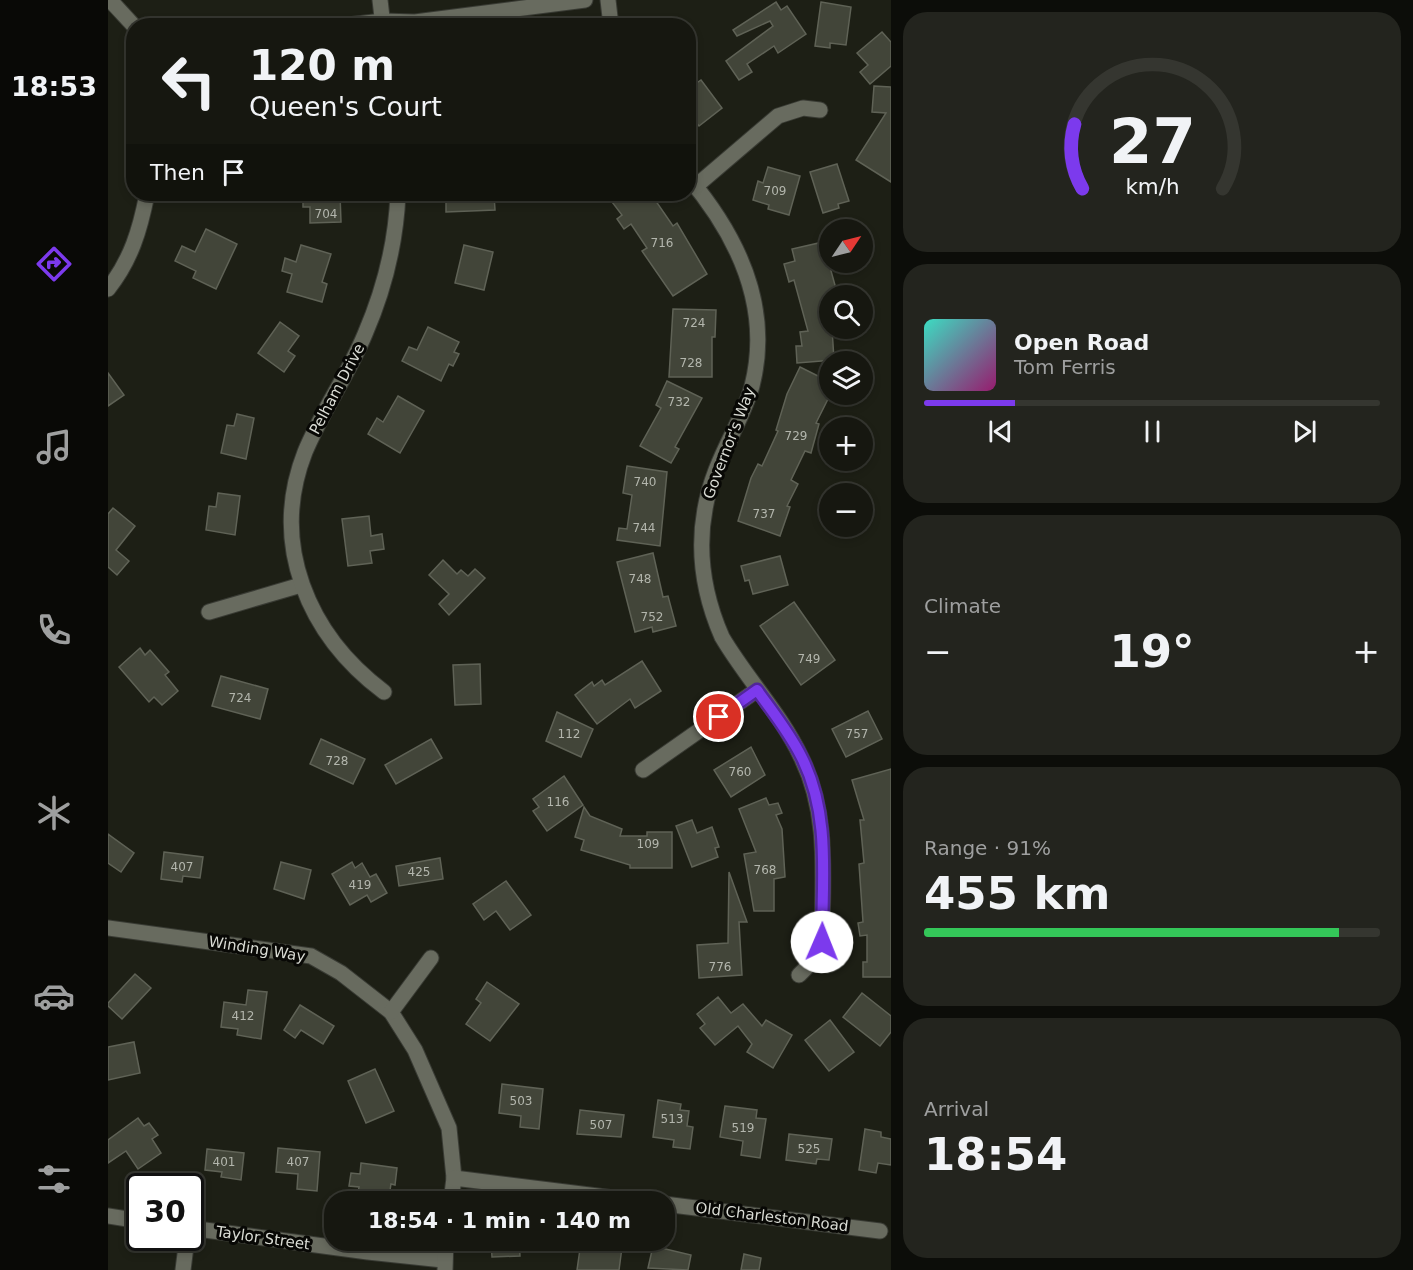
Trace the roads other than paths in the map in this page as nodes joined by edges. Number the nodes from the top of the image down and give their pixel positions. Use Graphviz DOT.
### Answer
graph roads {
  1 [pos="110,0"];
  2 [pos="380,0"];
  3 [pos="585,0"];
  4 [pos="608,0"];
  5 [pos="127,18"];
  6 [pos="382,18"];
  7 [pos="446,18"];
  8 [pos="610,18"];
  9 [pos="820,110"];
  10 [pos="696,178"];
  11 [pos="696,186"];
  12 [pos="146,201"];
  13 [pos="397,201"];
  14 [pos="108,289"];
  15 [pos="301,585"];
  16 [pos="209,612"];
  17 [pos="757,690"];
  18 [pos="384,692"];
  19 [pos="643,770"];
  20 [pos="108,928"];
  21 [pos="431,958"];
  22 [pos="799,975"];
  23 [pos="391,1011"];
  24 [pos="454,1178"];
  25 [pos="452,1191"];
  26 [pos="558,1191"];
  27 [pos="675,1205"];
  28 [pos="108,1216"];
  29 [pos="126,1219"];
  30 [pos="204,1230"];
  31 [pos="880,1231"];
  32 [pos="185,1251"];
  33 [pos="444,1265"];
  34 [pos="183,1270"];
  1 -- 5 [label="street"];
  2 -- 6 [label="street"];
  3 -- 7 [label="street"];
  4 -- 8 [label="street"];
  9 -- 10 [label="street"];
  11 -- 17 [label="street, Governor's Way"];
  12 -- 14 [label="street"];
  13 -- 15 [label="street, Pelham Drive"];
  15 -- 16 [label="street"];
  15 -- 18 [label="street, Pelham Drive"];
  17 -- 19 [label="street"];
  17 -- 22 [label="street, Governor's Way"];
  20 -- 23 [label="street, Winding Way"];
  21 -- 23 [label="street"];
  23 -- 24 [label="street, Winding Way"];
  24 -- 25 [label="street, Winding Way"];
  24 -- 26 [label="street"];
  27 -- 31 [label="street, Old Charleston Road"];
  28 -- 29 [label="street"];
  30 -- 33 [label="street, Taylor Street"];
  32 -- 34 [label="street"];
}
